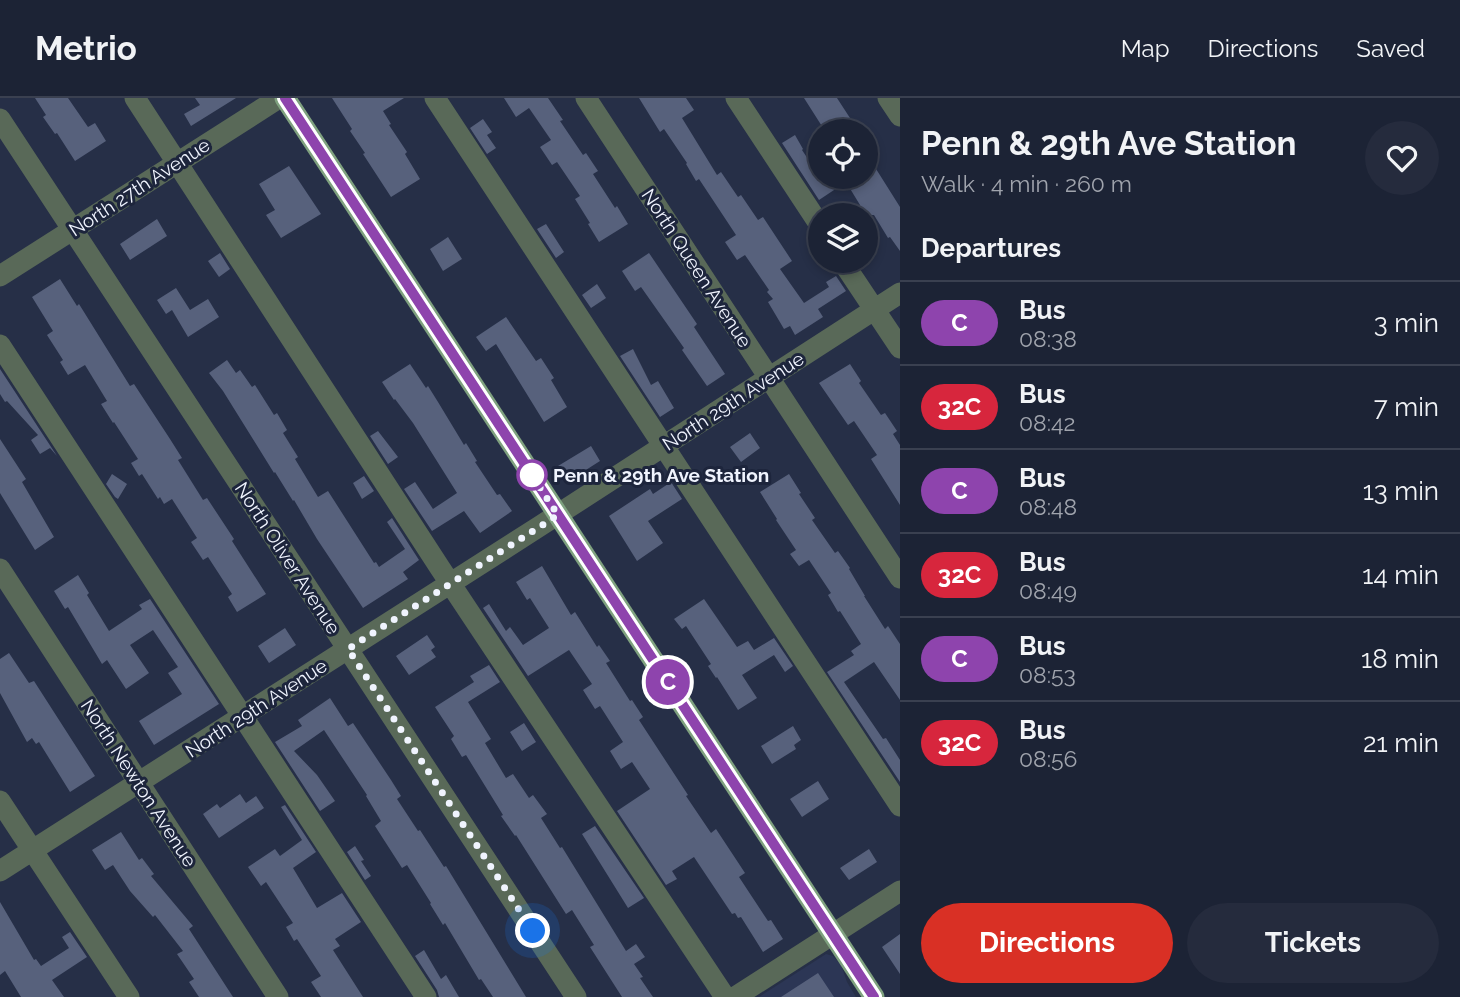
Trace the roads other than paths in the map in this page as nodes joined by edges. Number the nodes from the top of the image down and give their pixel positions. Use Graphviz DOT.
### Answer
graph roads {
  1 [pos="135,98"];
  2 [pos="279,98"];
  3 [pos="285,98"];
  4 [pos="435,98"];
  5 [pos="586,98"];
  6 [pos="736,98"];
  7 [pos="888,98"];
  8 [pos="900,116"];
  9 [pos="0,118"];
  10 [pos="177,162"];
  11 [pos="808,208"];
  12 [pos="73,229"];
  13 [pos="850,273"];
  14 [pos="0,276"];
  15 [pos="900,293"];
  16 [pos="874,309"];
  17 [pos="0,345"];
  18 [pos="900,348"];
  19 [pos="769,378"];
  20 [pos="664,445"];
  21 [pos="558,515"];
  22 [pos="0,569"];
  23 [pos="900,578"];
  24 [pos="451,584"];
  25 [pos="348,649"];
  26 [pos="242,717"];
  27 [pos="139,783"];
  28 [pos="0,801"];
  29 [pos="900,807"];
  30 [pos="33,850"];
  31 [pos="0,871"];
  32 [pos="900,891"];
  33 [pos="833,934"];
  34 [pos="129,997"];
  35 [pos="278,997"];
  36 [pos="426,997"];
  37 [pos="576,997"];
  38 [pos="724,997"];
  39 [pos="736,997"];
  40 [pos="874,997"];
  1 -- 10 [label="street"];
  2 -- 10 [label="street, North 27th Avenue"];
  3 -- 21 [label="main road"];
  4 -- 20 [label="street"];
  5 -- 19 [label="street, North Queen Avenue"];
  6 -- 11 [label="street"];
  7 -- 8 [label="street"];
  9 -- 12 [label="street, North Oliver Avenue"];
  10 -- 12 [label="street, North 27th Avenue"];
  10 -- 24 [label="street"];
  12 -- 14 [label="street, North 27th Avenue"];
  12 -- 25 [label="street, North Oliver Avenue"];
  13 -- 16 [label="street"];
  15 -- 16 [label="street, North 29th Avenue"];
  16 -- 18 [label="street"];
  16 -- 19 [label="street, North 29th Avenue"];
  17 -- 26 [label="street"];
  19 -- 20 [label="street, North 29th Avenue"];
  19 -- 23 [label="street, North Queen Avenue"];
  20 -- 21 [label="street, North 29th Avenue"];
  20 -- 29 [label="street"];
  21 -- 24 [label="street, North 29th Avenue"];
  21 -- 33 [label="main road"];
  22 -- 27 [label="street, North Newton Avenue"];
  24 -- 25 [label="street, North 29th Avenue"];
  24 -- 38 [label="street"];
  25 -- 26 [label="street, North 29th Avenue"];
  25 -- 37 [label="street, North Oliver Avenue"];
  26 -- 27 [label="street, North 29th Avenue"];
  26 -- 36 [label="street"];
  27 -- 30 [label="street, North 29th Avenue"];
  27 -- 35 [label="street, North Newton Avenue"];
  28 -- 30 [label="street"];
  30 -- 31 [label="street, North 29th Avenue"];
  30 -- 34 [label="street"];
  32 -- 33 [label="street"];
  33 -- 39 [label="street"];
  33 -- 40 [label="main road"];
}
